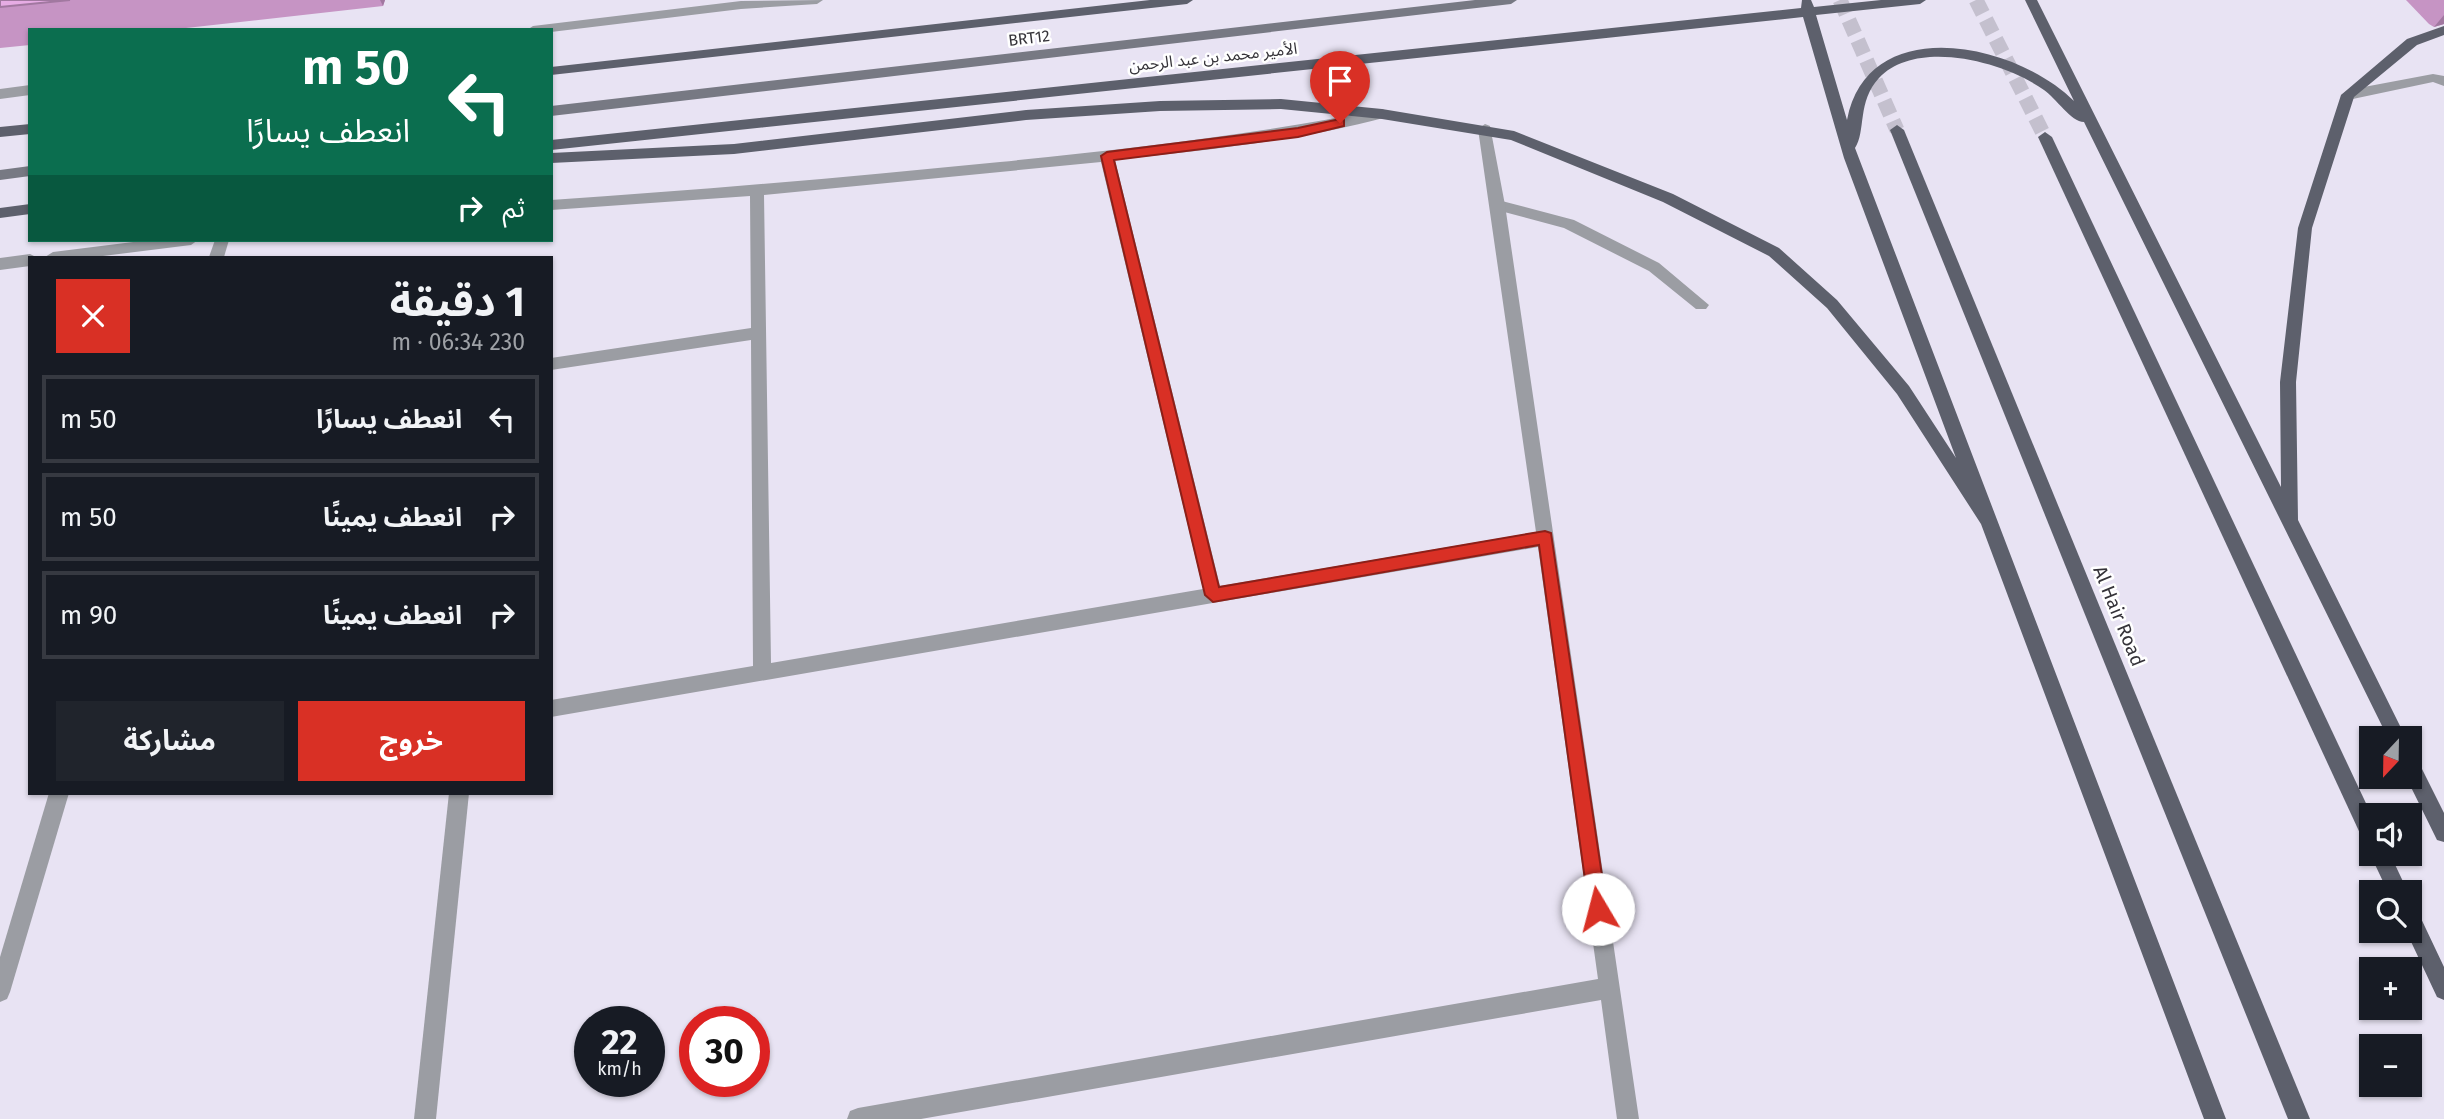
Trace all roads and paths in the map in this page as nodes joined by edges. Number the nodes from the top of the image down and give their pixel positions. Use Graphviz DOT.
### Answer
graph roads {
  1 [pos="817,0"];
  2 [pos="1187,0"];
  3 [pos="1511,0"];
  4 [pos="1920,0"];
  5 [pos="2031,0"];
  6 [pos="742,2"];
  7 [pos="1808,6"];
  8 [pos="548,28"];
  9 [pos="2444,30"];
  10 [pos="553,71"];
  11 [pos="2444,81"];
  12 [pos="28,90"];
  13 [pos="0,94"];
  14 [pos="2348,95"];
  15 [pos="553,111"];
  16 [pos="1382,114"];
  17 [pos="28,129"];
  18 [pos="1485,129"];
  19 [pos="1897,130"];
  20 [pos="0,132"];
  21 [pos="2098,136"];
  22 [pos="2045,137"];
  23 [pos="553,145"];
  24 [pos="1107,156"];
  25 [pos="553,158"];
  26 [pos="1851,158"];
  27 [pos="28,172"];
  28 [pos="0,175"];
  29 [pos="757,192"];
  30 [pos="553,205"];
  31 [pos="1498,205"];
  32 [pos="28,209"];
  33 [pos="0,212"];
  34 [pos="175,242"];
  35 [pos="61,256"];
  36 [pos="28,260"];
  37 [pos="0,264"];
  38 [pos="1701,305"];
  39 [pos="758,334"];
  40 [pos="553,364"];
  41 [pos="2290,526"];
  42 [pos="1993,528"];
  43 [pos="1545,538"];
  44 [pos="1213,595"];
  45 [pos="762,672"];
  46 [pos="553,709"];
  47 [pos="2390,726"];
  48 [pos="2422,789"];
  49 [pos="58,795"];
  50 [pos="459,795"];
  51 [pos="2359,809"];
  52 [pos="2444,833"];
  53 [pos="2422,943"];
  54 [pos="1609,988"];
  55 [pos="2444,990"];
  56 [pos="0,992"];
  57 [pos="425,1119"];
  58 [pos="858,1119"];
  59 [pos="1628,1119"];
  60 [pos="2215,1119"];
  61 [pos="2300,1119"];
  1 -- 6 [label="street"];
  2 -- 10 [label="main road"];
  3 -- 15 [label="main road, BRT12"];
  4 -- 7 [label="main road, الأمير محمد بن عبد الرحمن"];
  5 -- 21 [label="main road"];
  6 -- 8 [label="street"];
  7 -- 23 [label="main road, الأمير محمد بن عبد الرحمن"];
  7 -- 26 [label="main road"];
  9 -- 14 [label="main road"];
  11 -- 14 [label="street"];
  12 -- 13 [label="street"];
  14 -- 41 [label="main road"];
  16 -- 18 [label="main road"];
  16 -- 24 [label="street"];
  16 -- 25 [label="main road"];
  17 -- 20 [label="main road"];
  18 -- 31 [label="street"];
  18 -- 42 [label="main road"];
  19 -- 61 [label="main road, Al Hair Road"];
  21 -- 26 [label="main road"];
  21 -- 41 [label="main road"];
  22 -- 51 [label="main road"];
  24 -- 29 [label="street"];
  24 -- 44 [label="street"];
  26 -- 42 [label="main road"];
  27 -- 28 [label="main road"];
  29 -- 30 [label="street"];
  29 -- 39 [label="street"];
  31 -- 38 [label="street"];
  31 -- 43 [label="street"];
  32 -- 33 [label="main road"];
  34 -- 35 [label="street"];
  36 -- 37 [label="street"];
  39 -- 40 [label="street"];
  39 -- 45 [label="street"];
  41 -- 47 [label="main road"];
  42 -- 60 [label="main road"];
  43 -- 44 [label="street"];
  43 -- 54 [label="street"];
  44 -- 45 [label="street"];
  45 -- 46 [label="street"];
  48 -- 52 [label="main road"];
  49 -- 56 [label="street"];
  50 -- 57 [label="street"];
  53 -- 55 [label="main road"];
  54 -- 58 [label="street"];
  54 -- 59 [label="street"];
}
